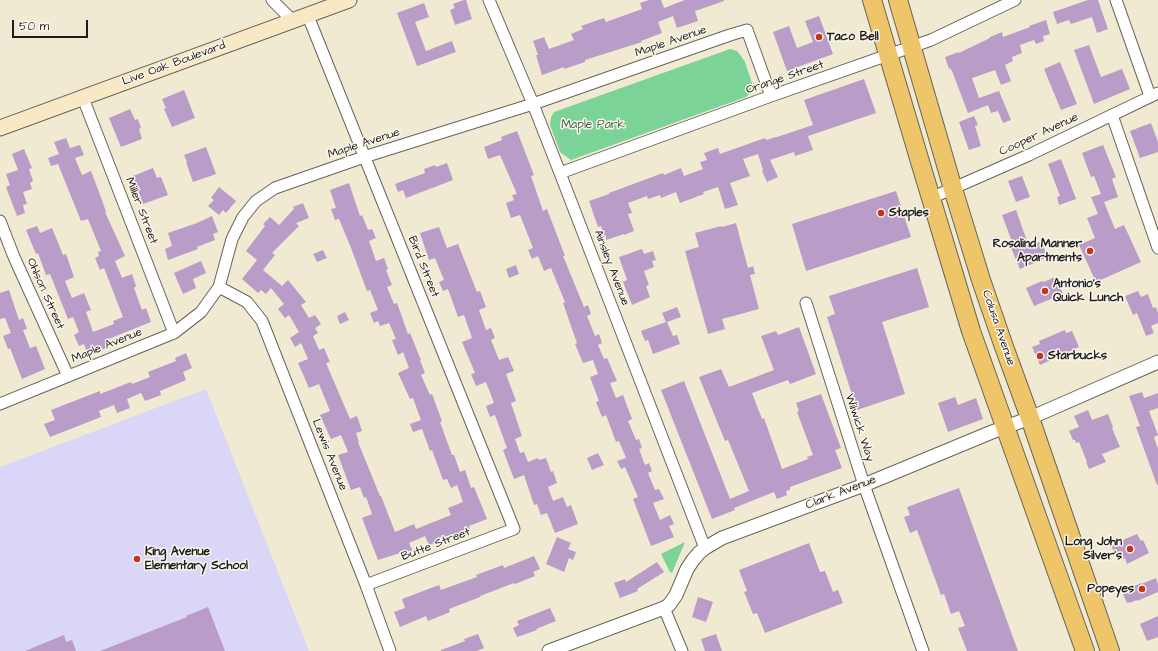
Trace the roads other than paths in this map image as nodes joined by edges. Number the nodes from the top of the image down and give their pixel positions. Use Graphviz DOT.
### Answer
graph roads {
  1 [pos="272,0"];
  2 [pos="349,0"];
  3 [pos="489,0"];
  4 [pos="872,0"];
  5 [pos="898,0"];
  6 [pos="1015,0"];
  7 [pos="1116,0"];
  8 [pos="301,18"];
  9 [pos="911,48"];
  10 [pos="888,56"];
  11 [pos="1154,94"];
  12 [pos="771,96"];
  13 [pos="83,98"];
  14 [pos="533,104"];
  15 [pos="1112,115"];
  16 [pos="0,128"];
  17 [pos="364,157"];
  18 [pos="560,173"];
  19 [pos="953,189"];
  20 [pos="931,198"];
  21 [pos="0,221"];
  22 [pos="1158,248"];
  23 [pos="219,287"];
  24 [pos="806,302"];
  25 [pos="174,333"];
  26 [pos="1158,362"];
  27 [pos="68,376"];
  28 [pos="0,404"];
  29 [pos="1030,418"];
  30 [pos="1005,427"];
  31 [pos="864,485"];
  32 [pos="514,529"];
  33 [pos="705,548"];
  34 [pos="366,586"];
  35 [pos="664,608"];
  36 [pos="390,651"];
  37 [pos="549,651"];
  38 [pos="682,651"];
  39 [pos="923,651"];
  40 [pos="1085,651"];
  41 [pos="1110,651"];
  1 -- 8 [label="street, Bird Street"];
  2 -- 8 [label="main road, Live Oak Boulevard"];
  3 -- 14 [label="street, Ainsley Avenue"];
  4 -- 10 [label="highway, Colusa Avenue"];
  5 -- 9 [label="highway, Colusa Avenue"];
  6 -- 9 [label="street, Orange Street"];
  7 -- 11 [label="street"];
  8 -- 13 [label="main road, Live Oak Boulevard"];
  8 -- 17 [label="street, Bird Street"];
  9 -- 10 [label="street, Orange Street"];
  9 -- 19 [label="highway, Colusa Avenue"];
  10 -- 12 [label="street, Orange Street"];
  10 -- 20 [label="highway, Colusa Avenue"];
  11 -- 15 [label="street, Cooper Avenue"];
  12 -- 14 [label="street, Maple Avenue"];
  12 -- 18 [label="street, Orange Street"];
  13 -- 16 [label="main road, Live Oak Boulevard"];
  13 -- 25 [label="street, Miller Street"];
  14 -- 17 [label="street, Maple Avenue"];
  14 -- 18 [label="street, Ainsley Avenue"];
  15 -- 19 [label="street, Cooper Avenue"];
  15 -- 22 [label="street"];
  17 -- 23 [label="street, Maple Avenue"];
  17 -- 32 [label="street, Bird Street"];
  18 -- 33 [label="street, Ainsley Avenue"];
  19 -- 20 [label="street, Cooper Avenue"];
  19 -- 29 [label="highway, Colusa Avenue"];
  20 -- 30 [label="highway, Colusa Avenue"];
  21 -- 27 [label="street, Ohlson Street"];
  23 -- 25 [label="street, Maple Avenue"];
  23 -- 34 [label="street, Lewis Avenue"];
  24 -- 31 [label="street, Wilwick Way"];
  25 -- 27 [label="street, Maple Avenue"];
  26 -- 29 [label="street, Clark Avenue"];
  27 -- 28 [label="street, Maple Avenue"];
  29 -- 30 [label="street, Clark Avenue"];
  29 -- 41 [label="highway, Colusa Avenue"];
  30 -- 31 [label="street, Clark Avenue"];
  30 -- 40 [label="highway, Colusa Avenue"];
  31 -- 33 [label="street, Clark Avenue"];
  31 -- 39 [label="street, Wilwick Way"];
  32 -- 34 [label="street, Butte Street"];
  33 -- 35 [label="street, Clark Avenue"];
  34 -- 36 [label="street, Lewis Avenue"];
  35 -- 37 [label="street, Clark Avenue"];
  35 -- 38 [label="street"];
}
